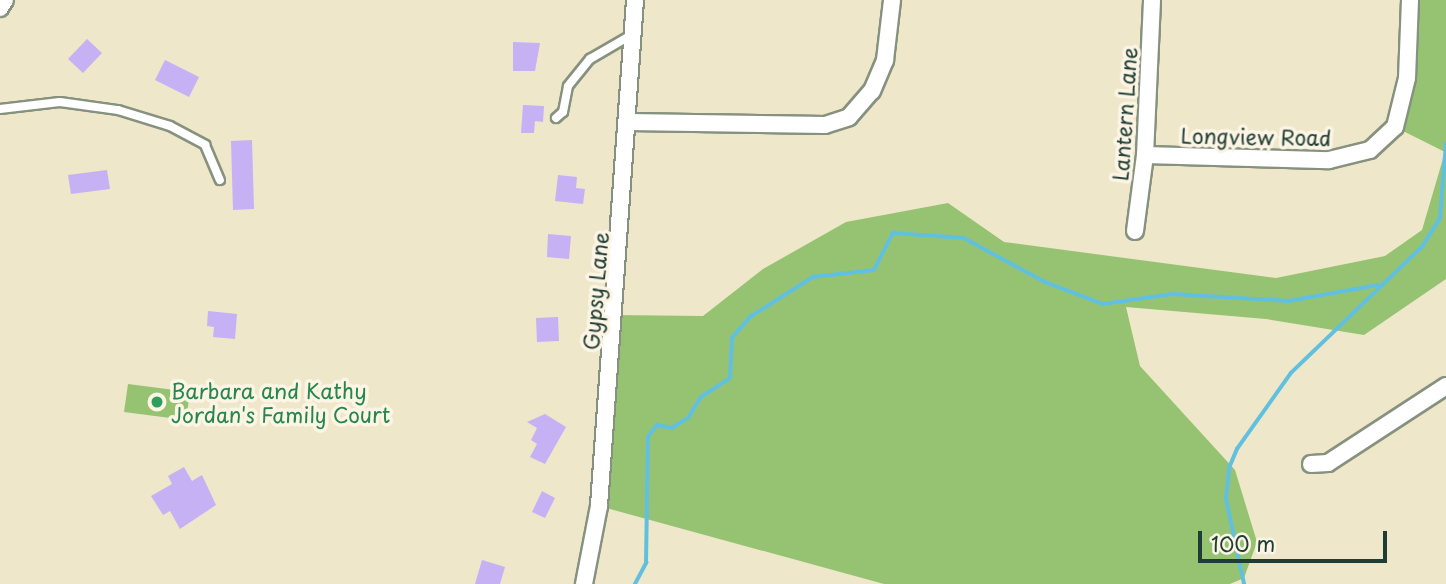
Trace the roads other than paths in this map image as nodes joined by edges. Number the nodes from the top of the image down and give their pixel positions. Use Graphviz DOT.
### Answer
graph roads {
  1 [pos="635,0"];
  2 [pos="892,0"];
  3 [pos="1152,0"];
  4 [pos="1410,0"];
  5 [pos="634,34"];
  6 [pos="0,109"];
  7 [pos="556,118"];
  8 [pos="629,122"];
  9 [pos="1145,155"];
  10 [pos="220,180"];
  11 [pos="1135,231"];
  12 [pos="1446,386"];
  13 [pos="1311,464"];
  14 [pos="584,584"];
  1 -- 5 [label="street, Gypsy Lane"];
  2 -- 8 [label="street"];
  3 -- 9 [label="street, Lantern Lane"];
  4 -- 9 [label="street, Longview Road"];
  5 -- 7 [label="lane"];
  5 -- 8 [label="street, Gypsy Lane"];
  6 -- 10 [label="lane"];
  8 -- 14 [label="street, Gypsy Lane"];
  9 -- 11 [label="street, Lantern Lane"];
  12 -- 13 [label="street"];
}
